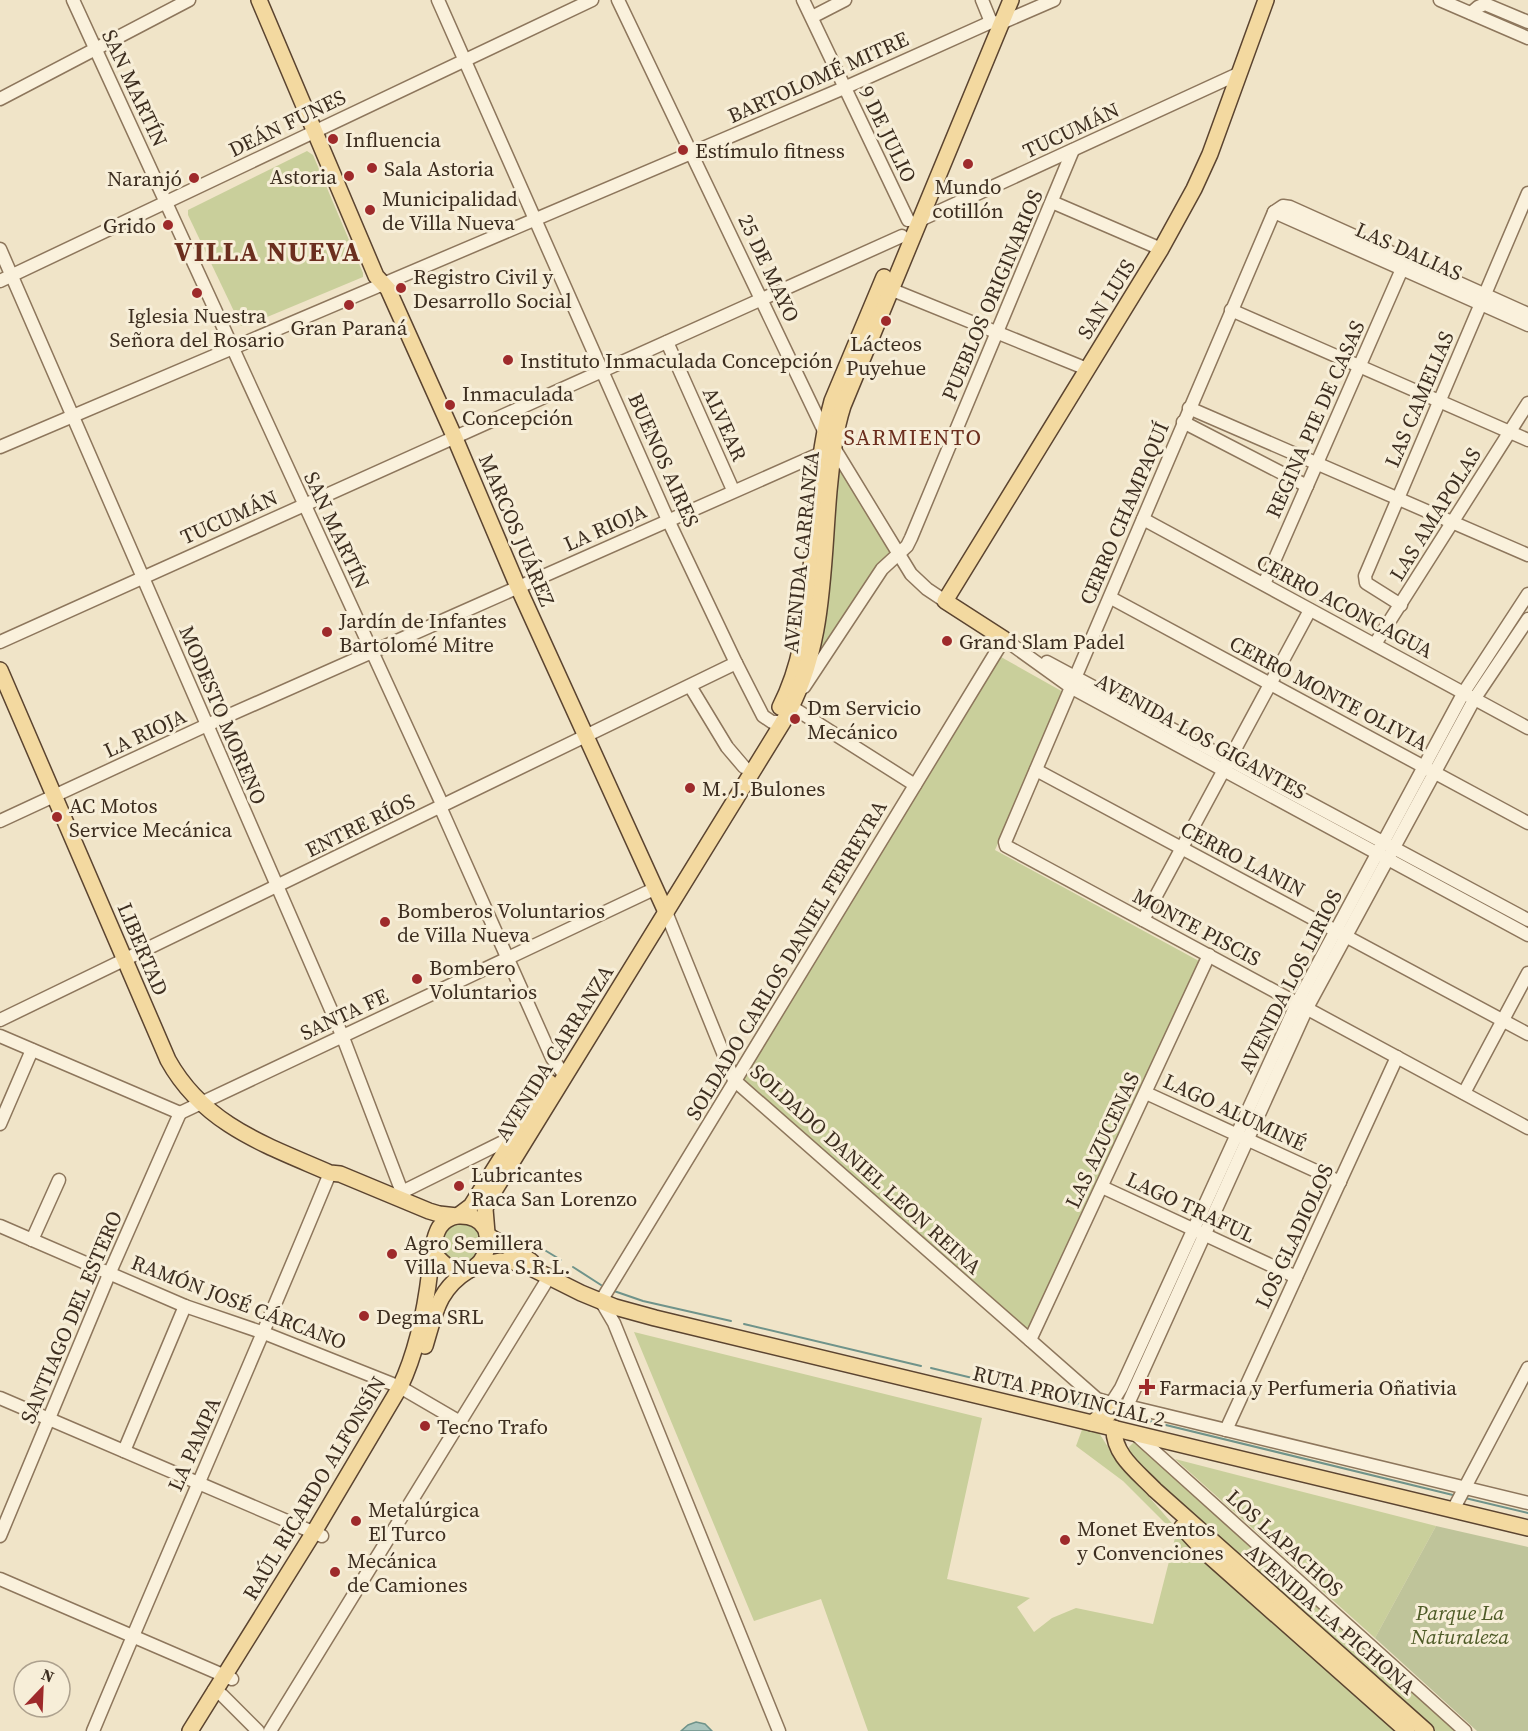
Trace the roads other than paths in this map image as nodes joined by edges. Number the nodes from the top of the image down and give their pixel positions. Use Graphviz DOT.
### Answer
graph roads {
  1 [pos="72,0"];
  2 [pos="189,0"];
  3 [pos="259,0"];
  4 [pos="438,0"];
  5 [pos="592,0"];
  6 [pos="618,0"];
  7 [pos="803,0"];
  8 [pos="845,0"];
  9 [pos="982,0"];
  10 [pos="1000,0"];
  11 [pos="1011,0"];
  12 [pos="1054,0"];
  13 [pos="1266,0"];
  14 [pos="1440,0"];
  15 [pos="1471,13"];
  16 [pos="812,17"];
  17 [pos="996,22"];
  18 [pos="1528,22"];
  19 [pos="1528,38"];
  20 [pos="95,49"];
  21 [pos="465,59"];
  22 [pos="1240,73"];
  23 [pos="844,88"];
  24 [pos="0,99"];
  25 [pos="316,131"];
  26 [pos="290,143"];
  27 [pos="1073,150"];
  28 [pos="692,153"];
  29 [pos="327,156"];
  30 [pos="1528,193"];
  31 [pos="166,202"];
  32 [pos="1052,202"];
  33 [pos="1274,212"];
  34 [pos="536,220"];
  35 [pos="913,221"];
  36 [pos="902,236"];
  37 [pos="0,249"];
  38 [pos="1161,249"];
  39 [pos="1402,269"];
  40 [pos="6,278"];
  41 [pos="383,283"];
  42 [pos="890,289"];
  43 [pos="760,299"];
  44 [pos="1482,299"];
  45 [pos="1231,310"];
  46 [pos="1528,314"];
  47 [pos="1528,325"];
  48 [pos="997,332"];
  49 [pos="667,342"];
  50 [pos="233,347"];
  51 [pos="1359,367"];
  52 [pos="1087,369"];
  53 [pos="603,370"];
  54 [pos="1439,402"];
  55 [pos="1528,403"];
  56 [pos="1189,408"];
  57 [pos="71,416"];
  58 [pos="1183,422"];
  59 [pos="1509,432"];
  60 [pos="825,433"];
  61 [pos="454,436"];
  62 [pos="1528,440"];
  63 [pos="0,447"];
  64 [pos="828,450"];
  65 [pos="1317,463"];
  66 [pos="1307,486"];
  67 [pos="733,490"];
  68 [pos="1399,498"];
  69 [pos="304,504"];
  70 [pos="1143,519"];
  71 [pos="668,520"];
  72 [pos="1453,522"];
  73 [pos="899,554"];
  74 [pos="1528,555"];
  75 [pos="142,578"];
  76 [pos="1264,584"];
  77 [pos="518,587"];
  78 [pos="1528,594"];
  79 [pos="1111,597"];
  80 [pos="945,601"];
  81 [pos="1401,605"];
  82 [pos="1310,610"];
  83 [pos="1528,619"];
  84 [pos="1004,639"];
  85 [pos="0,642"];
  86 [pos="1375,644"];
  87 [pos="373,653"];
  88 [pos="736,663"];
  89 [pos="0,670"];
  90 [pos="1074,682"];
  91 [pos="1271,684"];
  92 [pos="690,686"];
  93 [pos="1470,695"];
  94 [pos="794,703"];
  95 [pos="778,722"];
  96 [pos="207,725"];
  97 [pos="1528,728"];
  98 [pos="586,737"];
  99 [pos="1227,766"];
  100 [pos="744,767"];
  101 [pos="1036,770"];
  102 [pos="1431,770"];
  103 [pos="915,785"];
  104 [pos="55,796"];
  105 [pos="442,807"];
  106 [pos="0,821"];
  107 [pos="1528,823"];
  108 [pos="1006,846"];
  109 [pos="1181,848"];
  110 [pos="1387,852"];
  111 [pos="276,887"];
  112 [pos="660,901"];
  113 [pos="1143,920"];
  114 [pos="1528,920"];
  115 [pos="1341,934"];
  116 [pos="1528,935"];
  117 [pos="1209,955"];
  118 [pos="508,958"];
  119 [pos="124,960"];
  120 [pos="1528,973"];
  121 [pos="1302,1006"];
  122 [pos="0,1020"];
  123 [pos="1502,1020"];
  124 [pos="1528,1034"];
  125 [pos="342,1035"];
  126 [pos="0,1036"];
  127 [pos="32,1050"];
  128 [pos="1397,1057"];
  129 [pos="562,1072"];
  130 [pos="734,1080"];
  131 [pos="1146,1092"];
  132 [pos="1464,1094"];
  133 [pos="202,1104"];
  134 [pos="180,1113"];
  135 [pos="0,1124"];
  136 [pos="1528,1128"];
  137 [pos="515,1136"];
  138 [pos="1242,1137"];
  139 [pos="330,1173"];
  140 [pos="59,1180"];
  141 [pos="1340,1182"];
  142 [pos="1102,1187"];
  143 [pos="401,1195"];
  144 [pos="458,1216"];
  145 [pos="0,1226"];
  146 [pos="1199,1232"];
  147 [pos="487,1234"];
  148 [pos="32,1240"];
  149 [pos="433,1247"];
  150 [pos="473,1268"];
  151 [pos="110,1272"];
  152 [pos="549,1277"];
  153 [pos="1296,1278"];
  154 [pos="601,1301"];
  155 [pos="185,1306"];
  156 [pos="264,1334"];
  157 [pos="1030,1340"];
  158 [pos="1527,1371"];
  159 [pos="404,1389"];
  160 [pos="0,1398"];
  161 [pos="1117,1406"];
  162 [pos="49,1419"];
  163 [pos="459,1422"];
  164 [pos="1092,1423"];
  165 [pos="1114,1428"];
  166 [pos="1226,1430"];
  167 [pos="1133,1432"];
  168 [pos="124,1451"];
  169 [pos="198,1483"];
  170 [pos="1464,1489"];
  171 [pos="1155,1490"];
  172 [pos="1528,1503"];
  173 [pos="1453,1510"];
  174 [pos="1528,1527"];
  175 [pos="318,1534"];
  176 [pos="0,1536"];
  177 [pos="0,1579"];
  178 [pos="133,1636"];
  179 [pos="228,1677"];
  180 [pos="218,1693"];
  181 [pos="93,1731"];
  182 [pos="190,1731"];
  183 [pos="200,1731"];
  184 [pos="258,1731"];
  185 [pos="270,1731"];
  186 [pos="779,1731"];
  187 [pos="1407,1731"];
  188 [pos="1426,1731"];
  189 [pos="1465,1731"];
  1 -- 20 [label="street, SAN MARTÍN"];
  2 -- 20 [label="street"];
  3 -- 25 [label="main road, MARCOS JUÁREZ"];
  4 -- 21 [label="street, BUENOS AIRES"];
  5 -- 21 [label="street, DEÁN FUNES"];
  6 -- 28 [label="street, 25 DE MAYO"];
  7 -- 16 [label="street, 9 DE JULIO"];
  8 -- 16 [label="street"];
  9 -- 17 [label="street"];
  10 -- 17 [label="main road, AVENIDA CARRANZA"];
  11 -- 17 [label="main road, AVENIDA CARRANZA"];
  12 -- 17 [label="street, BARTOLOMÉ MITRE"];
  13 -- 22 [label="main road, SAN LUIS"];
  14 -- 15 [label="street"];
  15 -- 18 [label="street"];
  15 -- 19 [label="street"];
  16 -- 23 [label="street, 9 DE JULIO"];
  17 -- 23 [label="street, BARTOLOMÉ MITRE"];
  17 -- 35 [label="main road, AVENIDA CARRANZA"];
  20 -- 24 [label="street"];
  20 -- 31 [label="street, SAN MARTÍN"];
  21 -- 25 [label="street, DEÁN FUNES"];
  21 -- 34 [label="street, BUENOS AIRES"];
  22 -- 27 [label="street, TUCUMÁN"];
  22 -- 38 [label="main road, SAN LUIS"];
  23 -- 28 [label="street, BARTOLOMÉ MITRE"];
  23 -- 35 [label="street, 9 DE JULIO"];
  25 -- 26 [label="street, DEÁN FUNES"];
  25 -- 29 [label="main road, MARCOS JUÁREZ"];
  26 -- 29 [label="street"];
  26 -- 31 [label="street, DEÁN FUNES"];
  27 -- 32 [label="street, PUEBLOS ORIGINARIOS"];
  27 -- 35 [label="street, TUCUMÁN"];
  28 -- 34 [label="street, BARTOLOMÉ MITRE"];
  28 -- 43 [label="street, 25 DE MAYO"];
  29 -- 41 [label="main road, MARCOS JUÁREZ"];
  30 -- 44 [label="street, LAS CAMELIAS"];
  31 -- 40 [label="street, DEÁN FUNES"];
  31 -- 50 [label="street, SAN MARTÍN"];
  32 -- 38 [label="street"];
  32 -- 48 [label="street, PUEBLOS ORIGINARIOS"];
  33 -- 39 [label="street, LAS DALIAS"];
  33 -- 44 [label="street, LAS DALIAS"];
  33 -- 45 [label="street, CERRO CHAMPAQUÍ"];
  34 -- 41 [label="street, BARTOLOMÉ MITRE"];
  34 -- 53 [label="street, BUENOS AIRES"];
  35 -- 36 [label="main road, AVENIDA CARRANZA"];
  35 -- 42 [label="main road, AVENIDA CARRANZA"];
  36 -- 43 [label="street, TUCUMÁN"];
  36 -- 60 [label="main road, AVENIDA CARRANZA"];
  37 -- 40 [label="street, MODESTO MORENO"];
  38 -- 52 [label="main road, SAN LUIS"];
  39 -- 44 [label="street, LAS DALIAS"];
  39 -- 51 [label="street, REGINA PIE DE CASAS"];
  40 -- 57 [label="street, MODESTO MORENO"];
  41 -- 50 [label="street, BARTOLOMÉ MITRE"];
  41 -- 61 [label="main road, MARCOS JUÁREZ"];
  42 -- 48 [label="street"];
  42 -- 64 [label="main road, AVENIDA CARRANZA"];
  43 -- 49 [label="street, TUCUMÁN"];
  43 -- 60 [label="street, 25 DE MAYO"];
  44 -- 46 [label="street, LAS DALIAS"];
  44 -- 47 [label="street, LAS DALIAS"];
  44 -- 54 [label="street, LAS CAMELIAS"];
  45 -- 51 [label="street"];
  45 -- 56 [label="street, CERRO CHAMPAQUÍ"];
  48 -- 52 [label="street"];
  48 -- 73 [label="street, PUEBLOS ORIGINARIOS"];
  49 -- 53 [label="street, TUCUMÁN"];
  49 -- 67 [label="street, ALVEAR"];
  50 -- 57 [label="street, BARTOLOMÉ MITRE"];
  50 -- 69 [label="street, SAN MARTÍN"];
  51 -- 54 [label="street"];
  51 -- 65 [label="street, REGINA PIE DE CASAS"];
  52 -- 80 [label="main road, SAN LUIS"];
  53 -- 61 [label="street, TUCUMÁN"];
  53 -- 71 [label="street, BUENOS AIRES"];
  54 -- 59 [label="street"];
  54 -- 68 [label="street, LAS CAMELIAS"];
  55 -- 59 [label="street, LAS AMAPOLAS"];
  56 -- 58 [label="street, CERRO CHAMPAQUÍ"];
  56 -- 65 [label="street"];
  57 -- 63 [label="street, BARTOLOMÉ MITRE"];
  57 -- 75 [label="street, MODESTO MORENO"];
  58 -- 66 [label="street"];
  58 -- 70 [label="street, CERRO CHAMPAQUÍ"];
  59 -- 62 [label="street"];
  59 -- 72 [label="street, LAS AMAPOLAS"];
  60 -- 64 [label="main road, AVENIDA CARRANZA"];
  61 -- 69 [label="street, TUCUMÁN"];
  61 -- 77 [label="main road, MARCOS JUÁREZ"];
  64 -- 67 [label="street, LA RIOJA"];
  64 -- 73 [label="street"];
  64 -- 94 [label="main road, AVENIDA CARRANZA"];
  64 -- 95 [label="main road, AVENIDA CARRANZA"];
  65 -- 66 [label="street, REGINA PIE DE CASAS"];
  65 -- 68 [label="street"];
  66 -- 76 [label="street, REGINA PIE DE CASAS"];
  67 -- 71 [label="street, LA RIOJA"];
  68 -- 72 [label="street"];
  68 -- 81 [label="street, LAS CAMELIAS"];
  69 -- 75 [label="street, TUCUMÁN"];
  69 -- 87 [label="street, SAN MARTÍN"];
  70 -- 76 [label="street, CERRO ACONCAGUA"];
  70 -- 79 [label="street, CERRO CHAMPAQUÍ"];
  71 -- 77 [label="street, LA RIOJA"];
  71 -- 88 [label="street, BUENOS AIRES"];
  72 -- 74 [label="street"];
  72 -- 81 [label="street, LAS AMAPOLAS"];
  73 -- 80 [label="street"];
  73 -- 94 [label="street, PUEBLOS ORIGINARIOS"];
  75 -- 85 [label="street, TUCUMÁN"];
  75 -- 96 [label="street, MODESTO MORENO"];
  76 -- 82 [label="street, CERRO ACONCAGUA"];
  77 -- 87 [label="street, LA RIOJA"];
  77 -- 98 [label="main road, MARCOS JUÁREZ"];
  78 -- 93 [label="street, AVENIDA LOS LIRIOS"];
  79 -- 90 [label="street, CERRO CHAMPAQUÍ"];
  79 -- 91 [label="street, CERRO MONTE OLIVIA"];
  80 -- 84 [label="main road"];
  81 -- 86 [label="street, LAS AMAPOLAS"];
  82 -- 86 [label="street, CERRO ACONCAGUA"];
  82 -- 91 [label="street"];
  83 -- 93 [label="street, AVENIDA LOS LIRIOS"];
  84 -- 90 [label="street, AVENIDA LOS GIGANTES"];
  84 -- 103 [label="street, SOLDADO CARLOS DANIEL FERREYRA"];
  86 -- 93 [label="street, CERRO ACONCAGUA"];
  87 -- 96 [label="street, LA RIOJA"];
  87 -- 105 [label="street, SAN MARTÍN"];
  88 -- 92 [label="street, ENTRE RÍOS"];
  88 -- 95 [label="street, BUENOS AIRES"];
  89 -- 104 [label="main road, LIBERTAD"];
  90 -- 99 [label="street, AVENIDA LOS GIGANTES"];
  90 -- 101 [label="street, CERRO CHAMPAQUÍ"];
  91 -- 99 [label="street"];
  91 -- 102 [label="street, CERRO MONTE OLIVIA"];
  92 -- 98 [label="street, ENTRE RÍOS"];
  92 -- 100 [label="street"];
  93 -- 97 [label="street, CERRO ACONCAGUA"];
  93 -- 102 [label="street, AVENIDA LOS LIRIOS"];
  94 -- 95 [label="main road, AVENIDA CARRANZA"];
  94 -- 103 [label="street"];
  95 -- 100 [label="main road, AVENIDA CARRANZA"];
  95 -- 112 [label="main road, AVENIDA CARRANZA"];
  96 -- 104 [label="street, LA RIOJA"];
  96 -- 111 [label="street, MODESTO MORENO"];
  98 -- 105 [label="street, ENTRE RÍOS"];
  98 -- 112 [label="main road, MARCOS JUÁREZ"];
  99 -- 109 [label="street"];
  99 -- 110 [label="street, AVENIDA LOS GIGANTES"];
  100 -- 112 [label="main road, AVENIDA CARRANZA"];
  101 -- 108 [label="street, CERRO CHAMPAQUÍ"];
  101 -- 109 [label="street, CERRO LANIN"];
  102 -- 107 [label="street, CERRO MONTE OLIVIA"];
  102 -- 110 [label="street, AVENIDA LOS LIRIOS"];
  103 -- 130 [label="street, SOLDADO CARLOS DANIEL FERREYRA"];
  104 -- 106 [label="street, LA RIOJA"];
  104 -- 119 [label="main road, LIBERTAD"];
  105 -- 111 [label="street, ENTRE RÍOS"];
  105 -- 118 [label="street, SAN MARTÍN"];
  108 -- 113 [label="street, MONTE PISCIS"];
  109 -- 113 [label="street"];
  109 -- 115 [label="street, CERRO LANIN"];
  110 -- 114 [label="street, AVENIDA LOS GIGANTES"];
  110 -- 115 [label="street, AVENIDA LOS LIRIOS"];
  110 -- 116 [label="street, AVENIDA LOS GIGANTES"];
  111 -- 119 [label="street, ENTRE RÍOS"];
  111 -- 125 [label="street, MODESTO MORENO"];
  112 -- 118 [label="street, SANTA FE"];
  112 -- 129 [label="main road, AVENIDA CARRANZA"];
  112 -- 130 [label="street, SOLDADO DANIEL LEON REINA"];
  113 -- 117 [label="street, MONTE PISCIS"];
  115 -- 121 [label="street, AVENIDA LOS LIRIOS"];
  115 -- 123 [label="street, CERRO LANIN"];
  117 -- 121 [label="street, MONTE PISCIS"];
  117 -- 131 [label="street, LAS AZUCENAS"];
  118 -- 125 [label="street, SANTA FE"];
  118 -- 129 [label="street, SAN MARTÍN"];
  119 -- 122 [label="street, ENTRE RÍOS"];
  119 -- 133 [label="main road, LIBERTAD"];
  120 -- 123 [label="street"];
  121 -- 128 [label="street, MONTE PISCIS"];
  121 -- 138 [label="street, AVENIDA LOS LIRIOS"];
  123 -- 124 [label="street, CERRO LANIN"];
  123 -- 132 [label="street"];
  125 -- 133 [label="street, SANTA FE"];
  125 -- 143 [label="street, MODESTO MORENO"];
  126 -- 127 [label="street"];
  127 -- 134 [label="street"];
  127 -- 135 [label="street"];
  128 -- 132 [label="street, MONTE PISCIS"];
  128 -- 141 [label="street, LOS GLADIOLOS"];
  129 -- 137 [label="main road, AVENIDA CARRANZA"];
  129 -- 147 [label="main road, AVENIDA CARRANZA"];
  130 -- 154 [label="street, SOLDADO CARLOS DANIEL FERREYRA"];
  130 -- 157 [label="street, SOLDADO DANIEL LEON REINA"];
  131 -- 138 [label="street, LAGO ALUMINÉ"];
  131 -- 142 [label="street, LAS AZUCENAS"];
  132 -- 136 [label="street, MONTE PISCIS"];
  133 -- 134 [label="street, SANTA FE"];
  133 -- 139 [label="main road, LIBERTAD"];
  134 -- 151 [label="street, SANTIAGO DEL ESTERO"];
  137 -- 143 [label="street"];
  137 -- 144 [label="main road, AVENIDA CARRANZA"];
  138 -- 141 [label="street, LAGO ALUMINÉ"];
  138 -- 146 [label="street, AVENIDA LOS LIRIOS"];
  139 -- 143 [label="main road, LIBERTAD"];
  139 -- 149 [label="main road, LIBERTAD"];
  139 -- 156 [label="street, LA PAMPA"];
  140 -- 148 [label="street"];
  141 -- 153 [label="street, LOS GLADIOLOS"];
  142 -- 146 [label="street, LAGO TRAFUL"];
  142 -- 157 [label="street, LAS AZUCENAS"];
  143 -- 144 [label="main road, LIBERTAD"];
  144 -- 147 [label="main road"];
  144 -- 149 [label="main road"];
  145 -- 148 [label="street, RAMÓN JOSÉ CÁRCANO"];
  146 -- 153 [label="street, LAGO TRAFUL"];
  146 -- 161 [label="street, AVENIDA LOS LIRIOS"];
  147 -- 150 [label="main road"];
  147 -- 154 [label="main road"];
  148 -- 151 [label="street, RAMÓN JOSÉ CÁRCANO"];
  149 -- 150 [label="main road"];
  149 -- 159 [label="main road, RAÚL RICARDO ALFONSÍN"];
  150 -- 152 [label="main road"];
  150 -- 159 [label="main road, RAÚL RICARDO ALFONSÍN"];
  151 -- 155 [label="street, RAMÓN JOSÉ CÁRCANO"];
  151 -- 162 [label="street, SANTIAGO DEL ESTERO"];
  152 -- 154 [label="main road"];
  152 -- 163 [label="street"];
  153 -- 166 [label="street, LOS GLADIOLOS"];
  154 -- 164 [label="main road, RUTA PROVINCIAL 2"];
  154 -- 186 [label="street"];
  155 -- 156 [label="street, RAMÓN JOSÉ CÁRCANO"];
  155 -- 168 [label="street"];
  156 -- 159 [label="street, RAMÓN JOSÉ CÁRCANO"];
  156 -- 169 [label="street, LA PAMPA"];
  157 -- 161 [label="street, SOLDADO DANIEL LEON REINA"];
  158 -- 170 [label="street"];
  159 -- 163 [label="street, RAMÓN JOSÉ CÁRCANO"];
  159 -- 175 [label="main road, RAÚL RICARDO ALFONSÍN"];
  160 -- 162 [label="street"];
  161 -- 164 [label="main road"];
  161 -- 166 [label="street, SOLDADO DANIEL LEON REINA"];
  161 -- 167 [label="main road"];
  162 -- 168 [label="street"];
  162 -- 176 [label="street, SANTIAGO DEL ESTERO"];
  163 -- 185 [label="street"];
  164 -- 165 [label="main road, RUTA PROVINCIAL 2"];
  165 -- 167 [label="main road, RUTA PROVINCIAL 2"];
  165 -- 171 [label="main road, AVENIDA LA PICHONA"];
  166 -- 170 [label="street, SOLDADO DANIEL LEON REINA"];
  167 -- 173 [label="main road, RUTA PROVINCIAL 2"];
  167 -- 189 [label="street, LOS LAPACHOS"];
  168 -- 169 [label="street"];
  169 -- 175 [label="street"];
  169 -- 178 [label="street, LA PAMPA"];
  170 -- 172 [label="street, SOLDADO DANIEL LEON REINA"];
  170 -- 173 [label="street"];
  171 -- 187 [label="main road, AVENIDA LA PICHONA"];
  171 -- 188 [label="main road, AVENIDA LA PICHONA"];
  173 -- 174 [label="main road, RUTA PROVINCIAL 2"];
  175 -- 179 [label="main road, RAÚL RICARDO ALFONSÍN"];
  177 -- 178 [label="street"];
  178 -- 179 [label="street"];
  178 -- 181 [label="street, LA PAMPA"];
  179 -- 180 [label="main road, RAÚL RICARDO ALFONSÍN"];
  180 -- 182 [label="main road, RAÚL RICARDO ALFONSÍN"];
  180 -- 183 [label="main road, RAÚL RICARDO ALFONSÍN"];
  180 -- 184 [label="street"];
}
